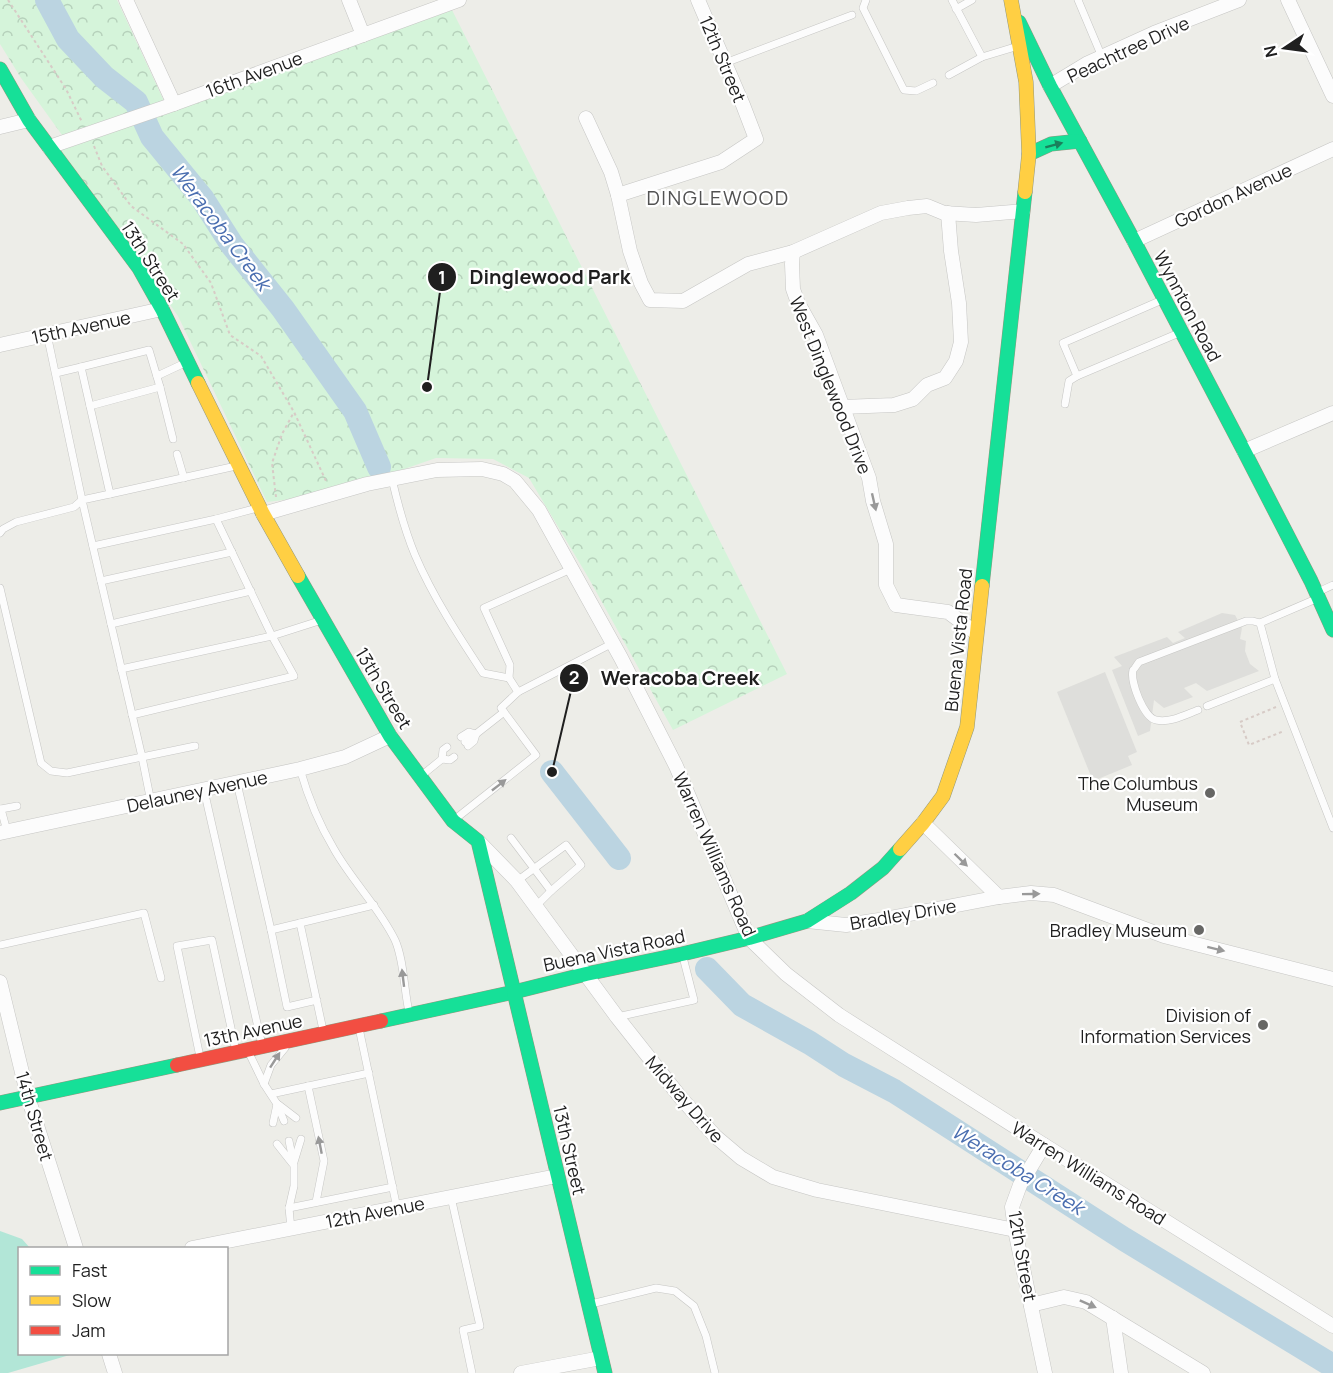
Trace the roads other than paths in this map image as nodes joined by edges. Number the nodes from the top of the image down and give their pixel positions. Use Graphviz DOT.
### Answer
graph roads {
  1 [pos="126,0"];
  2 [pos="349,0"];
  3 [pos="459,0"];
  4 [pos="698,0"];
  5 [pos="866,0"];
  6 [pos="952,0"];
  7 [pos="972,0"];
  8 [pos="1078,0"];
  9 [pos="1239,0"];
  10 [pos="1288,0"];
  11 [pos="1010,2"];
  12 [pos="956,9"];
  13 [pos="852,15"];
  14 [pos="363,35"];
  15 [pos="1019,46"];
  16 [pos="982,57"];
  17 [pos="1102,57"];
  18 [pos="725,63"];
  19 [pos="0,69"];
  20 [pos="949,75"];
  21 [pos="933,83"];
  22 [pos="1050,86"];
  23 [pos="1333,96"];
  24 [pos="174,104"];
  25 [pos="586,118"];
  26 [pos="29,120"];
  27 [pos="0,127"];
  28 [pos="1080,141"];
  29 [pos="49,147"];
  30 [pos="1333,149"];
  31 [pos="1029,153"];
  32 [pos="618,195"];
  33 [pos="1023,211"];
  34 [pos="948,213"];
  35 [pos="1134,241"];
  36 [pos="793,252"];
  37 [pos="1164,299"];
  38 [pos="162,309"];
  39 [pos="1182,332"];
  40 [pos="47,334"];
  41 [pos="0,345"];
  42 [pos="188,362"];
  43 [pos="81,367"];
  44 [pos="56,373"];
  45 [pos="157,376"];
  46 [pos="1077,376"];
  47 [pos="160,387"];
  48 [pos="1065,404"];
  49 [pos="90,406"];
  50 [pos="842,407"];
  51 [pos="1333,413"];
  52 [pos="173,439"];
  53 [pos="1244,451"];
  54 [pos="177,454"];
  55 [pos="238,465"];
  56 [pos="184,478"];
  57 [pos="392,479"];
  58 [pos="110,494"];
  59 [pos="82,500"];
  60 [pos="267,510"];
  61 [pos="216,519"];
  62 [pos="0,533"];
  63 [pos="93,546"];
  64 [pos="232,552"];
  65 [pos="571,569"];
  66 [pos="101,581"];
  67 [pos="1333,585"];
  68 [pos="0,588"];
  69 [pos="250,591"];
  70 [pos="1317,595"];
  71 [pos="323,619"];
  72 [pos="1332,623"];
  73 [pos="111,624"];
  74 [pos="1260,624"];
  75 [pos="976,633"];
  76 [pos="272,636"];
  77 [pos="613,643"];
  78 [pos="122,669"];
  79 [pos="509,678"];
  80 [pos="1275,679"];
  81 [pos="518,692"];
  82 [pos="1207,706"];
  83 [pos="1198,710"];
  84 [pos="504,712"];
  85 [pos="132,715"];
  86 [pos="476,734"];
  87 [pos="390,736"];
  88 [pos="195,746"];
  89 [pos="142,757"];
  90 [pos="442,759"];
  91 [pos="300,769"];
  92 [pos="420,776"];
  93 [pos="237,783"];
  94 [pos="204,790"];
  95 [pos="151,802"];
  96 [pos="17,806"];
  97 [pos="1,809"];
  98 [pos="453,821"];
  99 [pos="923,823"];
  100 [pos="1333,828"];
  101 [pos="3,832"];
  102 [pos="511,838"];
  103 [pos="478,841"];
  104 [pos="534,868"];
  105 [pos="518,881"];
  106 [pos="551,891"];
  107 [pos="999,897"];
  108 [pos="374,905"];
  109 [pos="536,906"];
  110 [pos="807,921"];
  111 [pos="300,923"];
  112 [pos="271,930"];
  113 [pos="749,938"];
  114 [pos="0,945"];
  115 [pos="682,954"];
  116 [pos="585,974"];
  117 [pos="161,978"];
  118 [pos="1333,979"];
  119 [pos="0,982"];
  120 [pos="514,992"];
  121 [pos="317,1000"];
  122 [pos="409,1014"];
  123 [pos="617,1017"];
  124 [pos="359,1025"];
  125 [pos="324,1033"];
  126 [pos="292,1040"];
  127 [pos="262,1046"];
  128 [pos="242,1051"];
  129 [pos="201,1060"];
  130 [pos="369,1073"];
  131 [pos="264,1084"];
  132 [pos="308,1086"];
  133 [pos="271,1094"];
  134 [pos="28,1097"];
  135 [pos="0,1103"];
  136 [pos="277,1104"];
  137 [pos="296,1118"];
  138 [pos="284,1121"];
  139 [pos="273,1123"];
  140 [pos="301,1139"];
  141 [pos="289,1142"];
  142 [pos="277,1144"];
  143 [pos="1044,1145"];
  144 [pos="294,1165"];
  145 [pos="557,1176"];
  146 [pos="393,1187"];
  147 [pos="451,1197"];
  148 [pos="316,1202"];
  149 [pos="289,1208"];
  150 [pos="397,1208"];
  151 [pos="291,1229"];
  152 [pos="1015,1230"];
  153 [pos="76,1247"];
  154 [pos="197,1247"];
  155 [pos="588,1305"];
  156 [pos="1031,1305"];
  157 [pos="1113,1318"];
  158 [pos="1333,1326"];
  159 [pos="110,1355"];
  160 [pos="601,1358"];
  161 [pos="115,1373"];
  162 [pos="472,1373"];
  163 [pos="521,1373"];
  164 [pos="605,1373"];
  165 [pos="715,1373"];
  166 [pos="1045,1373"];
  167 [pos="1121,1373"];
  168 [pos="1203,1373"];
  1 -- 24 [label="street"];
  2 -- 14 [label="street"];
  3 -- 14 [label="street, 16th Avenue"];
  4 -- 18 [label="street, 12th Street"];
  5 -- 21 [label="lane"];
  6 -- 12 [label="lane"];
  7 -- 12 [label="lane"];
  8 -- 17 [label="lane"];
  9 -- 17 [label="street, Peachtree Drive"];
  10 -- 23 [label="street"];
  11 -- 15 [label="main road, Buena Vista Road"];
  11 -- 22 [label="main road, Wynnton Road"];
  12 -- 16 [label="lane"];
  13 -- 18 [label="lane"];
  14 -- 24 [label="street, 16th Avenue"];
  15 -- 16 [label="lane"];
  15 -- 31 [label="main road, Buena Vista Road"];
  16 -- 20 [label="lane"];
  17 -- 22 [label="street, Peachtree Drive"];
  18 -- 32 [label="street, 12th Street"];
  19 -- 26 [label="main road, 13th Street"];
  22 -- 28 [label="main road, Wynnton Road"];
  24 -- 29 [label="street, 16th Avenue"];
  25 -- 32 [label="street"];
  26 -- 27 [label="street"];
  26 -- 29 [label="main road, 13th Street"];
  31 -- 28 [label="main road, one-way"];
  28 -- 35 [label="main road, Wynnton Road"];
  29 -- 38 [label="main road, 13th Street"];
  30 -- 35 [label="street, Gordon Avenue"];
  31 -- 33 [label="main road, Buena Vista Road"];
  32 -- 36 [label="street"];
  33 -- 34 [label="street"];
  33 -- 75 [label="main road, Buena Vista Road"];
  34 -- 36 [label="street"];
  34 -- 50 [label="street"];
  35 -- 37 [label="main road, Wynnton Road"];
  36 -- 50 [label="street, West Dinglewood Drive"];
  37 -- 39 [label="main road, Wynnton Road"];
  37 -- 46 [label="lane"];
  38 -- 40 [label="street, 15th Avenue"];
  38 -- 42 [label="main road, 13th Street"];
  39 -- 46 [label="lane"];
  39 -- 53 [label="main road, Wynnton Road"];
  40 -- 41 [label="street, 15th Avenue"];
  40 -- 44 [label="lane"];
  42 -- 45 [label="lane"];
  42 -- 55 [label="main road, 13th Street"];
  43 -- 44 [label="lane"];
  43 -- 45 [label="lane"];
  43 -- 49 [label="lane"];
  44 -- 59 [label="lane"];
  45 -- 47 [label="lane"];
  46 -- 48 [label="lane"];
  47 -- 49 [label="lane"];
  47 -- 52 [label="lane"];
  49 -- 58 [label="lane"];
  50 -- 75 [label="street, West Dinglewood Drive, one-way"];
  51 -- 53 [label="street"];
  53 -- 70 [label="main road, Wynnton Road"];
  54 -- 56 [label="lane"];
  55 -- 56 [label="lane"];
  55 -- 60 [label="main road, 13th Street"];
  56 -- 58 [label="lane"];
  57 -- 60 [label="street, Warren Williams Road"];
  57 -- 65 [label="street, Warren Williams Road"];
  57 -- 79 [label="lane"];
  58 -- 59 [label="lane"];
  59 -- 62 [label="lane"];
  59 -- 63 [label="lane"];
  60 -- 61 [label="lane"];
  60 -- 71 [label="main road, 13th Street"];
  61 -- 63 [label="lane"];
  61 -- 64 [label="lane"];
  63 -- 66 [label="lane"];
  64 -- 66 [label="lane"];
  64 -- 69 [label="lane"];
  65 -- 77 [label="street, Warren Williams Road"];
  65 -- 79 [label="lane"];
  66 -- 73 [label="lane"];
  67 -- 70 [label="lane"];
  68 -- 89 [label="lane"];
  69 -- 73 [label="lane"];
  69 -- 76 [label="lane"];
  70 -- 72 [label="main road, Wynnton Road"];
  70 -- 74 [label="lane"];
  71 -- 76 [label="lane"];
  71 -- 87 [label="main road, 13th Street"];
  73 -- 78 [label="lane"];
  74 -- 80 [label="lane"];
  74 -- 83 [label="lane"];
  75 -- 99 [label="main road, Buena Vista Road"];
  76 -- 78 [label="lane"];
  76 -- 85 [label="lane"];
  77 -- 81 [label="lane"];
  77 -- 113 [label="street, Warren Williams Road"];
  78 -- 85 [label="lane"];
  79 -- 81 [label="lane"];
  80 -- 82 [label="lane"];
  80 -- 100 [label="lane"];
  81 -- 84 [label="lane"];
  84 -- 86 [label="lane"];
  98 -- 84 [label="lane, one-way"];
  85 -- 89 [label="lane"];
  86 -- 86 [label="lane"];
  87 -- 91 [label="street, Delauney Avenue"];
  87 -- 92 [label="main road, 13th Street"];
  88 -- 89 [label="lane"];
  89 -- 95 [label="lane"];
  90 -- 90 [label="lane"];
  90 -- 92 [label="lane"];
  91 -- 93 [label="street, Delauney Avenue"];
  91 -- 108 [label="lane"];
  92 -- 98 [label="main road, 13th Street"];
  93 -- 94 [label="street, Delauney Avenue"];
  93 -- 112 [label="lane"];
  94 -- 95 [label="street, Delauney Avenue"];
  94 -- 127 [label="lane"];
  95 -- 101 [label="street, Delauney Avenue"];
  96 -- 97 [label="lane"];
  97 -- 101 [label="lane"];
  98 -- 103 [label="main road, 13th Street"];
  99 -- 107 [label="street, one-way"];
  99 -- 110 [label="main road, Buena Vista Road"];
  102 -- 104 [label="lane"];
  103 -- 105 [label="street, Midway Drive"];
  103 -- 120 [label="main road, 13th Street"];
  104 -- 105 [label="lane"];
  104 -- 106 [label="lane"];
  104 -- 106 [label="lane"];
  105 -- 109 [label="street, Midway Drive"];
  106 -- 109 [label="lane"];
  107 -- 110 [label="street, Bradley Drive"];
  107 -- 118 [label="street, Bradley Drive, one-way"];
  108 -- 111 [label="lane"];
  122 -- 108 [label="lane, one-way"];
  109 -- 116 [label="street, Midway Drive"];
  110 -- 113 [label="main road, Buena Vista Road"];
  111 -- 112 [label="lane"];
  111 -- 121 [label="lane"];
  112 -- 121 [label="lane"];
  113 -- 115 [label="main road, Buena Vista Road"];
  113 -- 143 [label="street, Warren Williams Road"];
  114 -- 117 [label="lane"];
  115 -- 116 [label="main road, Buena Vista Road"];
  115 -- 123 [label="lane"];
  116 -- 120 [label="main road, Buena Vista Road"];
  116 -- 123 [label="street, Midway Drive"];
  119 -- 134 [label="street, 14th Street"];
  120 -- 122 [label="main road, 13th Avenue"];
  120 -- 145 [label="main road, 13th Street"];
  121 -- 125 [label="lane"];
  122 -- 124 [label="main road, 13th Avenue"];
  123 -- 152 [label="street, Midway Drive"];
  124 -- 125 [label="main road, 13th Avenue"];
  124 -- 130 [label="lane"];
  125 -- 126 [label="main road, 13th Avenue"];
  126 -- 127 [label="main road, 13th Avenue"];
  131 -- 126 [label="lane, one-way"];
  127 -- 128 [label="main road, 13th Avenue"];
  128 -- 129 [label="main road, 13th Avenue"];
  128 -- 129 [label="lane"];
  128 -- 131 [label="lane"];
  129 -- 134 [label="main road, 13th Avenue"];
  130 -- 132 [label="lane"];
  130 -- 146 [label="lane"];
  131 -- 133 [label="lane"];
  132 -- 133 [label="lane"];
  148 -- 132 [label="lane, one-way"];
  133 -- 136 [label="lane"];
  134 -- 135 [label="main road, 13th Avenue"];
  134 -- 153 [label="street, 14th Street"];
  136 -- 137 [label="lane"];
  136 -- 138 [label="lane"];
  136 -- 139 [label="lane"];
  140 -- 144 [label="lane"];
  141 -- 144 [label="lane"];
  142 -- 144 [label="lane"];
  143 -- 152 [label="street, 12th Street"];
  143 -- 158 [label="street, Warren Williams Road"];
  144 -- 149 [label="lane"];
  145 -- 147 [label="street, 12th Avenue"];
  145 -- 155 [label="main road, 13th Street"];
  146 -- 148 [label="lane"];
  146 -- 150 [label="lane"];
  147 -- 150 [label="street, 12th Avenue"];
  147 -- 162 [label="lane"];
  148 -- 149 [label="lane"];
  149 -- 151 [label="lane"];
  150 -- 151 [label="street, 12th Avenue"];
  151 -- 154 [label="street, 12th Avenue"];
  152 -- 156 [label="street, 12th Street"];
  155 -- 160 [label="main road, 13th Street"];
  155 -- 165 [label="lane"];
  156 -- 157 [label="street, one-way"];
  156 -- 166 [label="street, 12th Street"];
  157 -- 167 [label="street"];
  157 -- 168 [label="street"];
  159 -- 161 [label="street"];
  160 -- 163 [label="street"];
  160 -- 164 [label="main road, 13th Street"];
}
